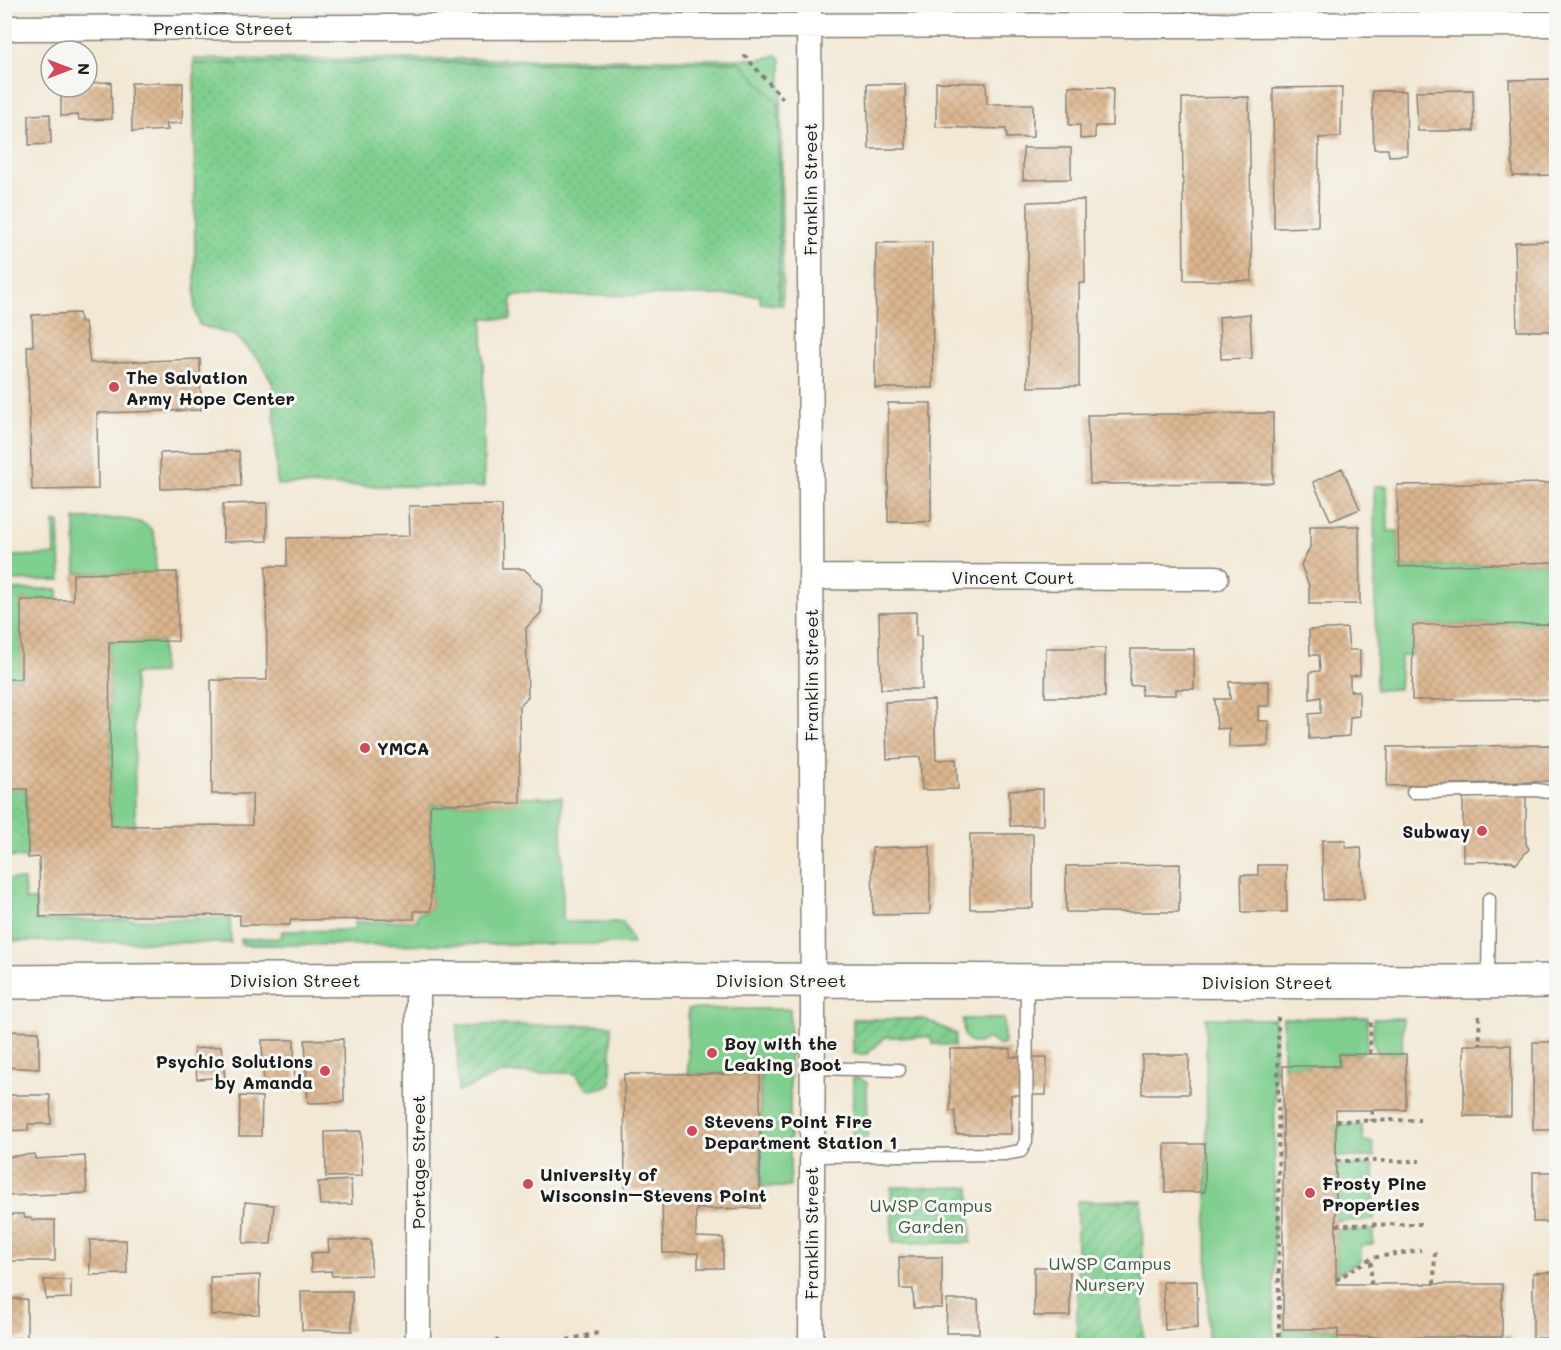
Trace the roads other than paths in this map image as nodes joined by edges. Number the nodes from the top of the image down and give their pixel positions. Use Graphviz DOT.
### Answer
graph roads {
  1 [pos="809,15"];
  2 [pos="1557,24"];
  3 [pos="4,28"];
  4 [pos="811,577"];
  5 [pos="1216,578"];
  6 [pos="1413,792"];
  7 [pos="1557,796"];
  8 [pos="1489,898"];
  9 [pos="418,979"];
  10 [pos="812,980"];
  11 [pos="1027,981"];
  12 [pos="1557,981"];
  13 [pos="4,982"];
  14 [pos="1488,982"];
  15 [pos="812,1068"];
  16 [pos="899,1070"];
  17 [pos="812,1156"];
  18 [pos="418,1346"];
  19 [pos="811,1346"];
  1 -- 2 [label="street, Prentice Street"];
  1 -- 3 [label="street, Prentice Street"];
  1 -- 4 [label="street, Franklin Street"];
  4 -- 5 [label="street, Vincent Court"];
  4 -- 10 [label="street, Franklin Street"];
  6 -- 7 [label="lane"];
  8 -- 14 [label="lane"];
  9 -- 10 [label="main road, Division Street"];
  9 -- 13 [label="main road, Division Street"];
  9 -- 18 [label="street, Portage Street"];
  10 -- 11 [label="main road, Division Street"];
  10 -- 15 [label="street, Franklin Street"];
  11 -- 14 [label="main road, Division Street"];
  11 -- 17 [label="lane"];
  12 -- 14 [label="main road, Division Street"];
  15 -- 16 [label="lane"];
  15 -- 17 [label="street, Franklin Street"];
  17 -- 19 [label="street, Franklin Street"];
}
